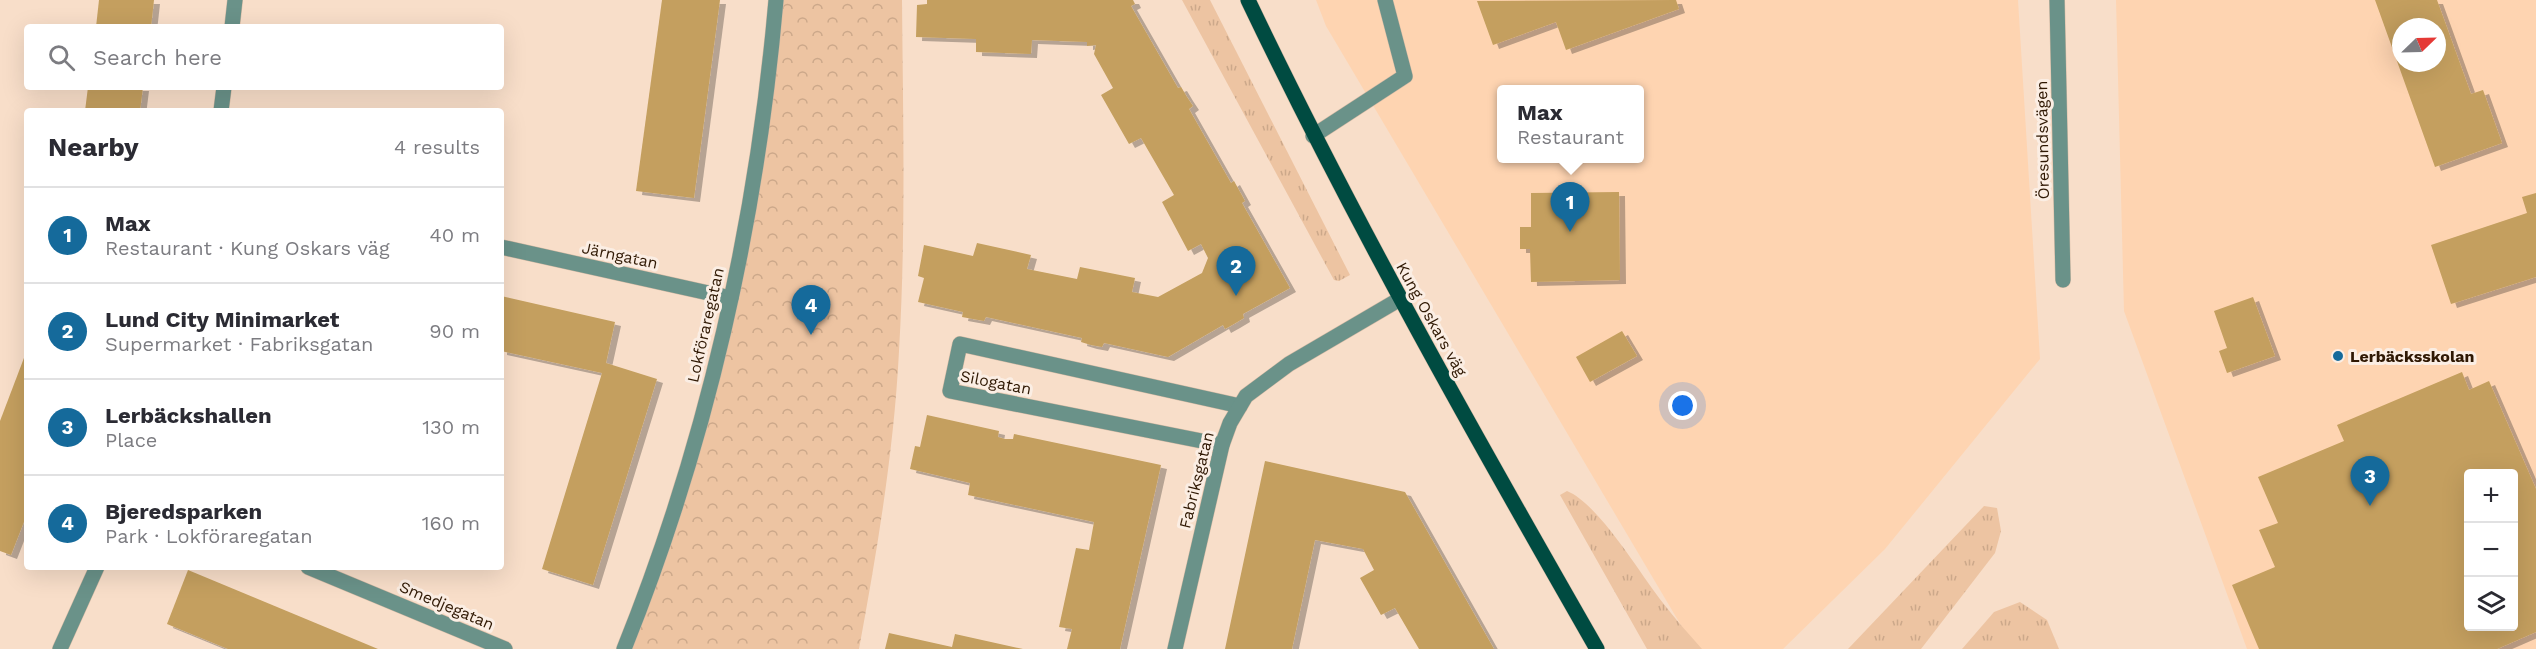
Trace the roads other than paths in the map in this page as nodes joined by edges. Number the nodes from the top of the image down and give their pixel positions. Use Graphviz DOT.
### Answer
graph roads {
  1 [pos="235,0"];
  2 [pos="776,0"];
  3 [pos="1248,0"];
  4 [pos="1385,0"];
  5 [pos="2057,0"];
  6 [pos="232,24"];
  7 [pos="224,90"];
  8 [pos="221,108"];
  9 [pos="1313,136"];
  10 [pos="504,248"];
  11 [pos="2063,280"];
  12 [pos="731,298"];
  13 [pos="1400,299"];
  14 [pos="1240,406"];
  15 [pos="1222,445"];
  16 [pos="97,570"];
  17 [pos="315,570"];
  18 [pos="60,649"];
  19 [pos="505,649"];
  20 [pos="624,649"];
  21 [pos="1175,649"];
  22 [pos="1597,649"];
  1 -- 6 [label="street"];
  2 -- 12 [label="street, Lokföraregatan"];
  3 -- 9 [label="main road, Kung Oskars väg"];
  4 -- 9 [label="street"];
  5 -- 11 [label="street, Öresundsvägen"];
  7 -- 8 [label="street"];
  9 -- 13 [label="main road, Kung Oskars väg"];
  10 -- 12 [label="street, Järngatan"];
  12 -- 20 [label="street, Lokföraregatan"];
  13 -- 14 [label="street, Fabriksgatan"];
  13 -- 22 [label="main road, Kung Oskars väg"];
  14 -- 15 [label="street, Fabriksgatan"];
  14 -- 15 [label="street, Silogatan"];
  15 -- 21 [label="street, Fabriksgatan"];
  16 -- 18 [label="street"];
  17 -- 19 [label="street, Smedjegatan"];
}
